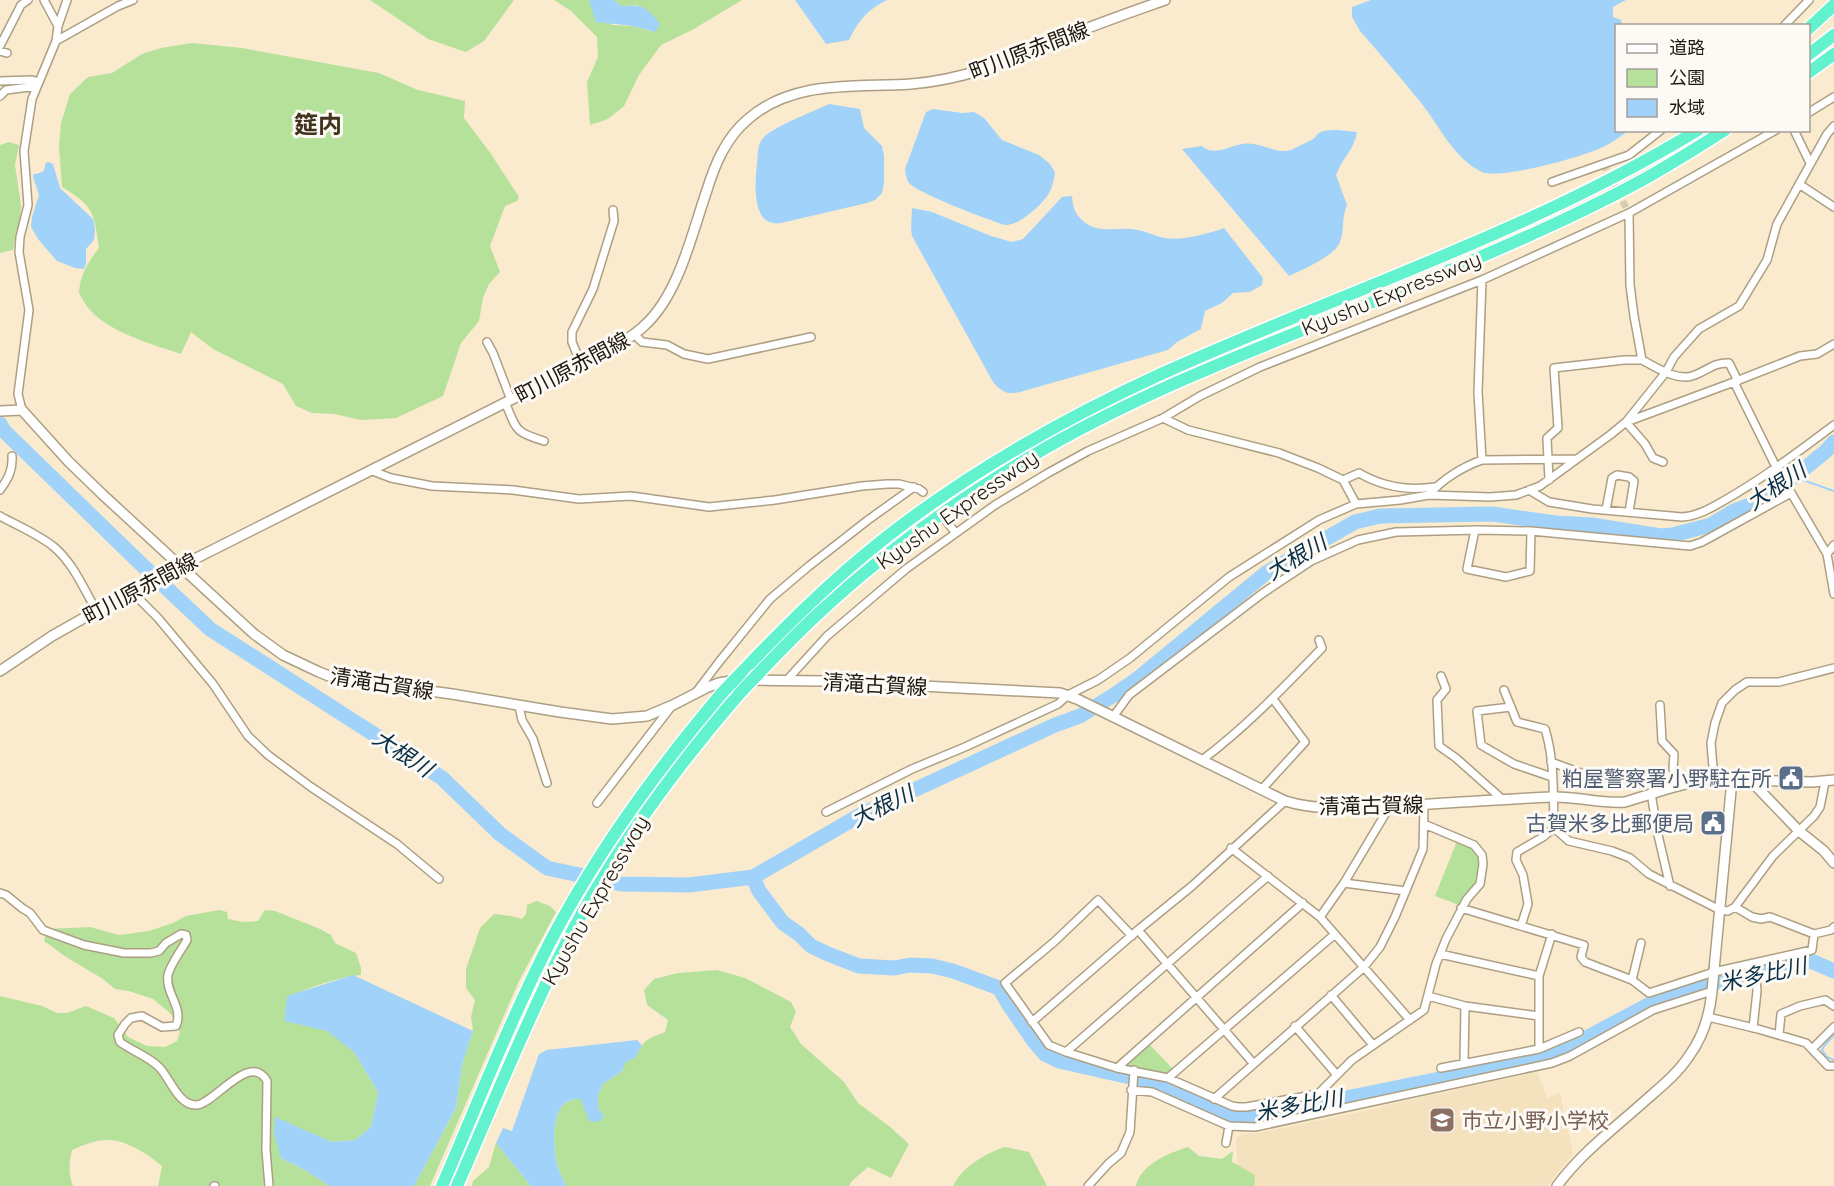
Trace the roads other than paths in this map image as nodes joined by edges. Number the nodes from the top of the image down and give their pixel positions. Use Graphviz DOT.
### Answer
graph roads {
  1 [pos="28,0"];
  2 [pos="44,0"];
  3 [pos="67,0"];
  4 [pos="133,0"];
  5 [pos="1165,0"];
  6 [pos="1809,0"];
  7 [pos="1834,5"];
  8 [pos="1786,24"];
  9 [pos="58,26"];
  10 [pos="1810,28"];
  11 [pos="1834,35"];
  12 [pos="56,41"];
  13 [pos="0,46"];
  14 [pos="1834,54"];
  15 [pos="1810,55"];
  16 [pos="1834,64"];
  17 [pos="1810,74"];
  18 [pos="1810,75"];
  19 [pos="0,81"];
  20 [pos="38,84"];
  21 [pos="0,96"];
  22 [pos="1834,97"];
  23 [pos="1810,111"];
  24 [pos="1834,126"];
  25 [pos="1659,132"];
  26 [pos="1680,132"];
  27 [pos="1695,132"];
  28 [pos="1722,132"];
  29 [pos="1772,132"];
  30 [pos="1795,132"];
  31 [pos="1810,163"];
  32 [pos="1552,182"];
  33 [pos="1799,184"];
  34 [pos="1589,192"];
  35 [pos="1834,207"];
  36 [pos="614,210"];
  37 [pos="1629,213"];
  38 [pos="1482,280"];
  39 [pos="634,334"];
  40 [pos="811,337"];
  41 [pos="487,342"];
  42 [pos="1834,344"];
  43 [pos="1642,360"];
  44 [pos="581,364"];
  45 [pos="1666,372"];
  46 [pos="1736,382"];
  47 [pos="508,401"];
  48 [pos="20,410"];
  49 [pos="0,411"];
  50 [pos="1163,418"];
  51 [pos="1626,422"];
  52 [pos="1834,425"];
  53 [pos="544,441"];
  54 [pos="12,456"];
  55 [pos="1548,459"];
  56 [pos="1578,459"];
  57 [pos="1482,460"];
  58 [pos="1664,462"];
  59 [pos="1776,467"];
  60 [pos="370,470"];
  61 [pos="1344,480"];
  62 [pos="1549,480"];
  63 [pos="1435,487"];
  64 [pos="914,488"];
  65 [pos="0,490"];
  66 [pos="1529,490"];
  67 [pos="923,492"];
  68 [pos="1791,493"];
  69 [pos="1429,495"];
  70 [pos="1356,504"];
  71 [pos="1606,510"];
  72 [pos="1629,512"];
  73 [pos="0,516"];
  74 [pos="947,522"];
  75 [pos="1475,530"];
  76 [pos="1531,531"];
  77 [pos="955,532"];
  78 [pos="1834,545"];
  79 [pos="1827,554"];
  80 [pos="177,568"];
  81 [pos="133,590"];
  82 [pos="1834,594"];
  83 [pos="96,610"];
  84 [pos="1319,640"];
  85 [pos="1834,668"];
  86 [pos="0,670"];
  87 [pos="1441,676"];
  88 [pos="786,681"];
  89 [pos="1504,690"];
  90 [pos="696,692"];
  91 [pos="1073,697"];
  92 [pos="1273,699"];
  93 [pos="673,705"];
  94 [pos="1660,705"];
  95 [pos="519,706"];
  96 [pos="1511,707"];
  97 [pos="1113,717"];
  98 [pos="1202,760"];
  99 [pos="1551,762"];
  100 [pos="1581,773"];
  101 [pos="1552,777"];
  102 [pos="1714,779"];
  103 [pos="1732,780"];
  104 [pos="1750,781"];
  105 [pos="1830,781"];
  106 [pos="546,783"];
  107 [pos="1681,785"];
  108 [pos="1262,789"];
  109 [pos="1651,793"];
  110 [pos="1555,796"];
  111 [pos="1502,799"];
  112 [pos="1285,801"];
  113 [pos="597,803"];
  114 [pos="1424,805"];
  115 [pos="1390,806"];
  116 [pos="826,812"];
  117 [pos="1424,824"];
  118 [pos="1554,828"];
  119 [pos="1799,831"];
  120 [pos="1232,848"];
  121 [pos="1834,863"];
  122 [pos="1268,876"];
  123 [pos="439,879"];
  124 [pos="1344,883"];
  125 [pos="1670,886"];
  126 [pos="1406,891"];
  127 [pos="0,892"];
  128 [pos="1303,903"];
  129 [pos="1735,907"];
  130 [pos="1461,908"];
  131 [pos="1720,910"];
  132 [pos="1320,917"];
  133 [pos="1521,926"];
  134 [pos="1138,930"];
  135 [pos="1833,930"];
  136 [pos="1335,934"];
  137 [pos="1552,934"];
  138 [pos="1814,934"];
  139 [pos="1132,936"];
  140 [pos="1641,943"];
  141 [pos="1440,954"];
  142 [pos="1167,963"];
  143 [pos="1364,967"];
  144 [pos="1714,974"];
  145 [pos="1539,976"];
  146 [pos="1756,979"];
  147 [pos="1632,980"];
  148 [pos="1712,991"];
  149 [pos="1331,995"];
  150 [pos="1196,996"];
  151 [pos="1428,996"];
  152 [pos="1465,1006"];
  153 [pos="1834,1006"];
  154 [pos="1539,1016"];
  155 [pos="1708,1017"];
  156 [pos="1410,1020"];
  157 [pos="1032,1022"];
  158 [pos="1295,1026"];
  159 [pos="1834,1027"];
  160 [pos="1753,1028"];
  161 [pos="1225,1029"];
  162 [pos="1579,1032"];
  163 [pos="1779,1035"];
  164 [pos="1373,1045"];
  165 [pos="1539,1049"];
  166 [pos="1812,1049"];
  167 [pos="1066,1052"];
  168 [pos="1464,1062"];
  169 [pos="1254,1063"];
  170 [pos="1834,1066"];
  171 [pos="1117,1068"];
  172 [pos="1441,1068"];
  173 [pos="1134,1070"];
  174 [pos="1337,1075"];
  175 [pos="1168,1078"];
  176 [pos="1131,1090"];
  177 [pos="1214,1099"];
  178 [pos="1229,1126"];
  179 [pos="1226,1143"];
  180 [pos="269,1186"];
  181 [pos="442,1186"];
  182 [pos="457,1186"];
  183 [pos="1088,1186"];
  184 [pos="1557,1186"];
  1 -- 13 [label="street"];
  2 -- 9 [label="street"];
  3 -- 9 [label="street"];
  4 -- 12 [label="street"];
  5 -- 39 [label="main road, 町川原赤間線"];
  6 -- 8 [label="street"];
  7 -- 10 [label="highway"];
  9 -- 12 [label="street"];
  11 -- 15 [label="highway"];
  12 -- 20 [label="street"];
  14 -- 17 [label="highway"];
  16 -- 18 [label="highway"];
  19 -- 20 [label="street"];
  20 -- 21 [label="street"];
  20 -- 48 [label="street"];
  22 -- 23 [label="street"];
  24 -- 31 [label="street"];
  25 -- 32 [label="street"];
  26 -- 34 [label="highway"];
  27 -- 34 [label="highway, Kyushu Expressway"];
  28 -- 182 [label="highway, Kyushu Expressway, bridge"];
  29 -- 37 [label="street"];
  30 -- 31 [label="street"];
  31 -- 33 [label="street"];
  33 -- 35 [label="street"];
  33 -- 45 [label="street"];
  34 -- 181 [label="highway, Kyushu Expressway, bridge"];
  36 -- 44 [label="street"];
  37 -- 38 [label="street"];
  37 -- 43 [label="street"];
  38 -- 50 [label="street"];
  38 -- 57 [label="street"];
  39 -- 40 [label="street"];
  39 -- 44 [label="main road, 町川原赤間線"];
  41 -- 47 [label="street"];
  42 -- 46 [label="street"];
  43 -- 45 [label="street"];
  43 -- 55 [label="street"];
  44 -- 47 [label="main road, 町川原赤間線"];
  45 -- 46 [label="street"];
  45 -- 51 [label="street"];
  46 -- 51 [label="street"];
  46 -- 59 [label="street"];
  47 -- 53 [label="street"];
  47 -- 60 [label="main road, 町川原赤間線"];
  48 -- 49 [label="main road"];
  48 -- 80 [label="main road, 清滝古賀線"];
  50 -- 61 [label="street"];
  50 -- 77 [label="street"];
  51 -- 56 [label="street"];
  51 -- 58 [label="street"];
  52 -- 59 [label="street"];
  54 -- 65 [label="street"];
  55 -- 56 [label="street"];
  55 -- 57 [label="street"];
  55 -- 62 [label="street"];
  56 -- 62 [label="street"];
  57 -- 63 [label="street"];
  59 -- 68 [label="street"];
  59 -- 72 [label="street"];
  60 -- 64 [label="street"];
  60 -- 80 [label="main road, 町川原赤間線"];
  61 -- 63 [label="street"];
  61 -- 70 [label="street"];
  62 -- 66 [label="street"];
  63 -- 69 [label="street"];
  64 -- 67 [label="street"];
  64 -- 90 [label="street"];
  66 -- 69 [label="street"];
  66 -- 71 [label="street"];
  68 -- 76 [label="street"];
  68 -- 79 [label="street"];
  69 -- 70 [label="street"];
  70 -- 91 [label="street"];
  71 -- 72 [label="street"];
  71 -- 72 [label="street"];
  73 -- 83 [label="street"];
  74 -- 77 [label="street"];
  75 -- 76 [label="street"];
  75 -- 76 [label="street"];
  75 -- 97 [label="street"];
  77 -- 88 [label="street"];
  78 -- 79 [label="street"];
  79 -- 82 [label="street"];
  80 -- 81 [label="main road, 町川原赤間線"];
  80 -- 95 [label="main road, 清滝古賀線"];
  81 -- 83 [label="main road, 町川原赤間線"];
  81 -- 123 [label="street"];
  83 -- 86 [label="main road, 町川原赤間線"];
  84 -- 92 [label="street"];
  85 -- 102 [label="street"];
  87 -- 111 [label="street"];
  88 -- 90 [label="main road, 清滝古賀線"];
  88 -- 91 [label="main road, 清滝古賀線"];
  89 -- 96 [label="street"];
  90 -- 93 [label="main road, 清滝古賀線"];
  91 -- 97 [label="main road, 清滝古賀線"];
  91 -- 116 [label="street"];
  92 -- 98 [label="street"];
  92 -- 108 [label="street"];
  93 -- 95 [label="main road, 清滝古賀線"];
  93 -- 113 [label="street"];
  94 -- 107 [label="street"];
  95 -- 106 [label="street"];
  96 -- 99 [label="street"];
  96 -- 101 [label="street"];
  97 -- 98 [label="main road, 清滝古賀線"];
  98 -- 108 [label="main road, 清滝古賀線"];
  99 -- 100 [label="street"];
  99 -- 101 [label="street"];
  101 -- 110 [label="street"];
  102 -- 103 [label="main road, 清滝古賀線"];
  102 -- 107 [label="main road, 清滝古賀線"];
  103 -- 104 [label="main road, 清滝古賀線"];
  103 -- 131 [label="main road"];
  104 -- 105 [label="main road, 清滝古賀線"];
  104 -- 119 [label="main road"];
  105 -- 119 [label="street"];
  107 -- 109 [label="main road, 清滝古賀線"];
  108 -- 112 [label="main road, 清滝古賀線"];
  109 -- 110 [label="main road, 清滝古賀線"];
  109 -- 125 [label="street"];
  110 -- 111 [label="main road, 清滝古賀線"];
  110 -- 118 [label="street"];
  111 -- 114 [label="main road, 清滝古賀線"];
  112 -- 115 [label="main road, 清滝古賀線"];
  112 -- 120 [label="street"];
  114 -- 115 [label="main road, 清滝古賀線"];
  114 -- 117 [label="street"];
  115 -- 124 [label="street"];
  117 -- 126 [label="street"];
  117 -- 130 [label="street"];
  118 -- 125 [label="street"];
  118 -- 133 [label="street"];
  119 -- 121 [label="main road"];
  119 -- 129 [label="street"];
  120 -- 122 [label="street"];
  120 -- 134 [label="street"];
  122 -- 128 [label="street"];
  122 -- 142 [label="street"];
  124 -- 126 [label="street"];
  124 -- 132 [label="street"];
  125 -- 131 [label="street"];
  126 -- 143 [label="street"];
  127 -- 180 [label="street"];
  128 -- 132 [label="street"];
  128 -- 150 [label="street"];
  129 -- 131 [label="street"];
  129 -- 138 [label="street"];
  130 -- 133 [label="street"];
  130 -- 141 [label="street"];
  131 -- 144 [label="main road"];
  132 -- 136 [label="street"];
  133 -- 137 [label="street"];
  134 -- 139 [label="street"];
  134 -- 142 [label="street"];
  135 -- 138 [label="street"];
  136 -- 143 [label="street"];
  136 -- 161 [label="street"];
  137 -- 145 [label="street"];
  137 -- 147 [label="street"];
  138 -- 144 [label="street"];
  139 -- 157 [label="street"];
  139 -- 157 [label="street"];
  140 -- 147 [label="street"];
  141 -- 145 [label="street"];
  141 -- 151 [label="street"];
  142 -- 150 [label="street"];
  142 -- 167 [label="street"];
  143 -- 149 [label="street"];
  143 -- 156 [label="street"];
  144 -- 147 [label="street"];
  144 -- 148 [label="main road"];
  145 -- 154 [label="street"];
  146 -- 160 [label="street"];
  148 -- 155 [label="main road"];
  148 -- 178 [label="street"];
  149 -- 158 [label="street"];
  149 -- 164 [label="street"];
  150 -- 161 [label="street"];
  150 -- 171 [label="street"];
  151 -- 152 [label="street"];
  151 -- 156 [label="street"];
  152 -- 154 [label="street"];
  152 -- 168 [label="street"];
  153 -- 163 [label="street"];
  154 -- 165 [label="street"];
  155 -- 160 [label="street"];
  155 -- 184 [label="main road"];
  156 -- 164 [label="street"];
  157 -- 167 [label="street"];
  158 -- 169 [label="street"];
  158 -- 174 [label="street"];
  159 -- 166 [label="street"];
  160 -- 163 [label="street"];
  161 -- 169 [label="street"];
  161 -- 175 [label="street"];
  162 -- 165 [label="street"];
  163 -- 166 [label="street"];
  164 -- 174 [label="street"];
  165 -- 168 [label="street"];
  166 -- 170 [label="street"];
  167 -- 171 [label="street"];
  168 -- 172 [label="street"];
  169 -- 177 [label="street"];
  171 -- 173 [label="street"];
  173 -- 175 [label="street"];
  173 -- 176 [label="street"];
  174 -- 177 [label="street"];
  175 -- 177 [label="street"];
  176 -- 178 [label="street"];
  176 -- 183 [label="street"];
  178 -- 179 [label="street"];
}
